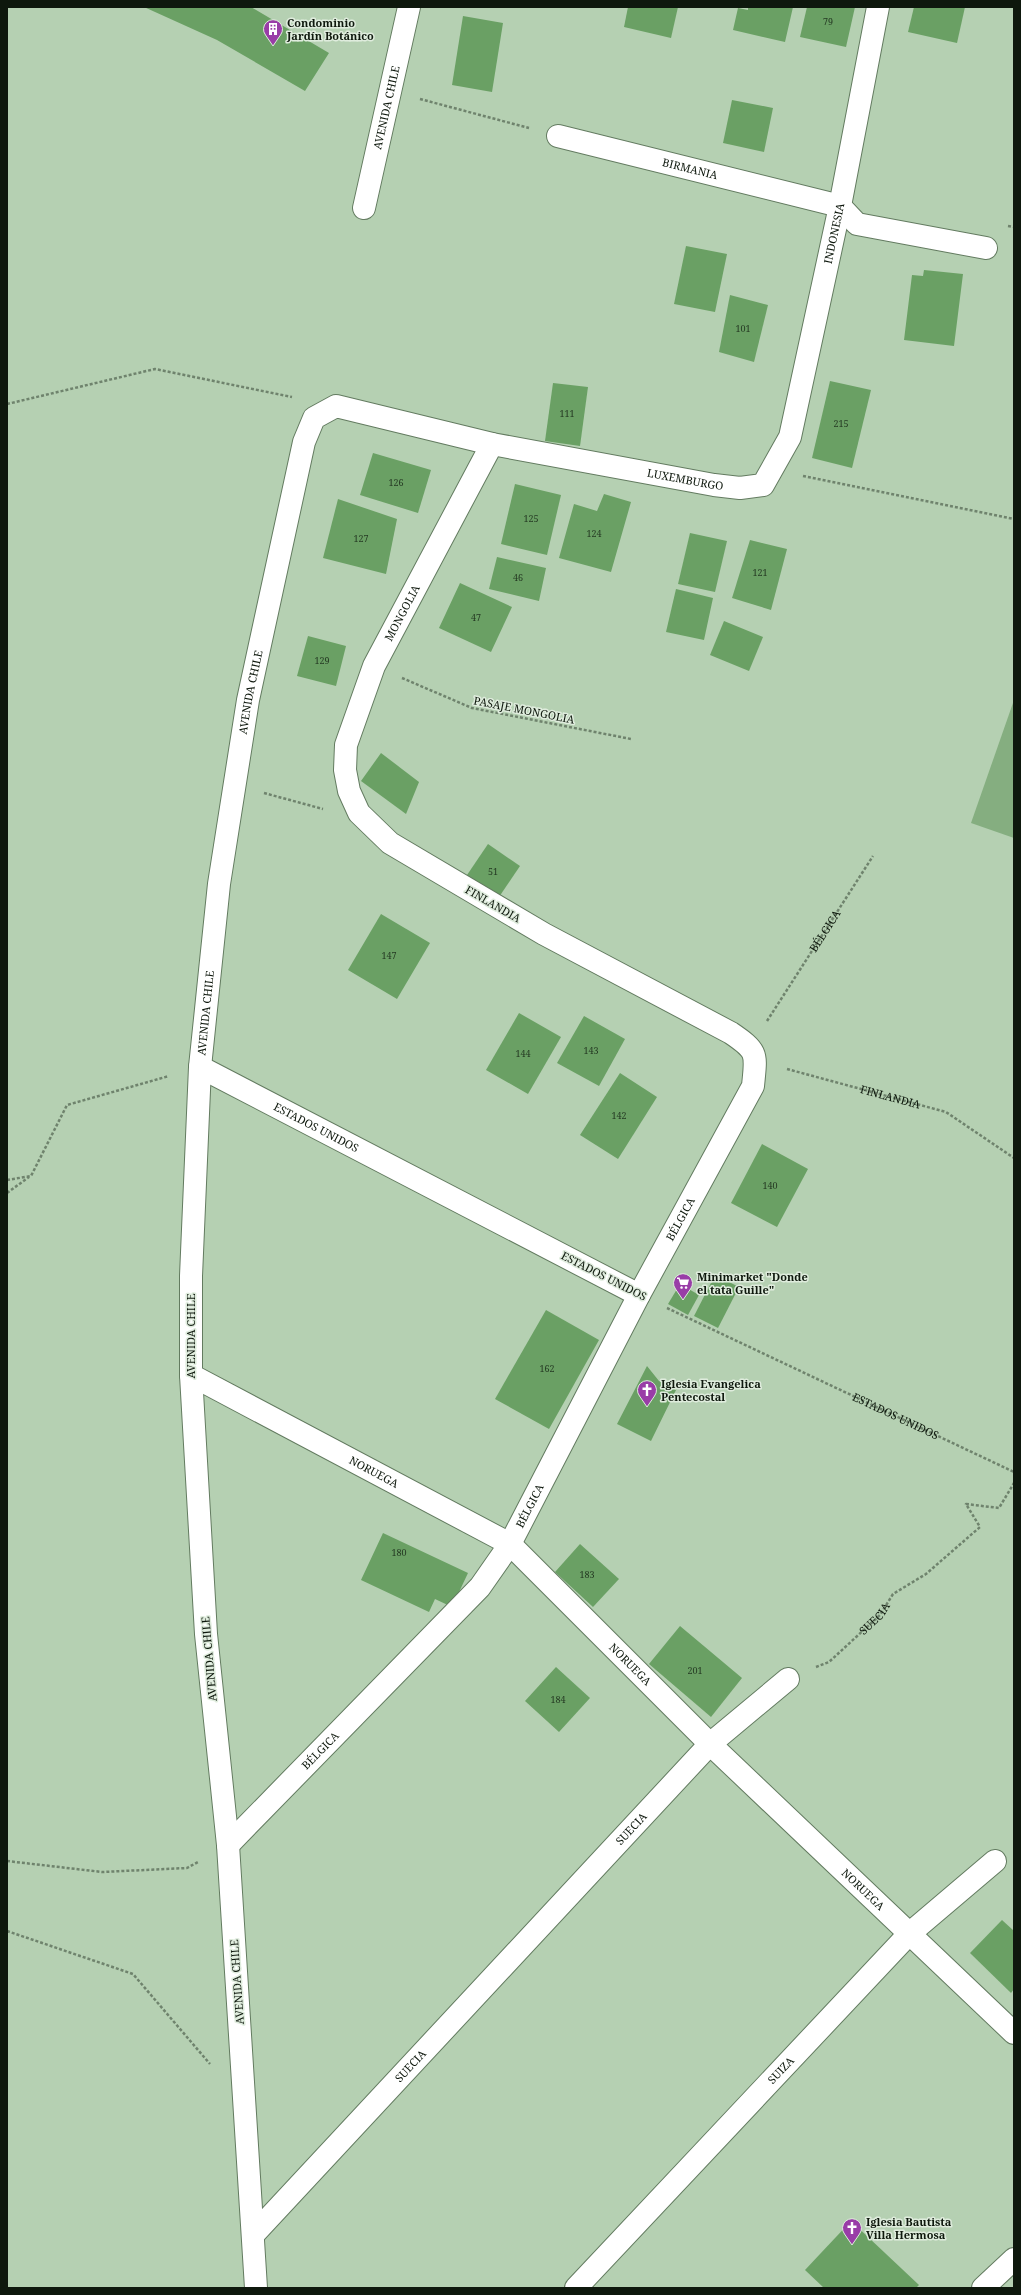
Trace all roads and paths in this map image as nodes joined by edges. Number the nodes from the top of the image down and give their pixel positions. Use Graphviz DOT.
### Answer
graph roads {
  1 [pos="408,7"];
  2 [pos="878,7"];
  3 [pos="390,91"];
  4 [pos="558,136"];
  5 [pos="840,206"];
  6 [pos="364,208"];
  7 [pos="986,248"];
  8 [pos="7,404"];
  9 [pos="336,406"];
  10 [pos="492,444"];
  11 [pos="780,458"];
  12 [pos="1014,520"];
  13 [pos="374,666"];
  14 [pos="631,739"];
  15 [pos="235,786"];
  16 [pos="350,791"];
  17 [pos="873,856"];
  18 [pos="753,1054"];
  19 [pos="200,1067"];
  20 [pos="1014,1158"];
  21 [pos="31,1176"];
  22 [pos="7,1180"];
  23 [pos="7,1194"];
  24 [pos="639,1295"];
  25 [pos="191,1374"];
  26 [pos="1014,1472"];
  27 [pos="1014,1483"];
  28 [pos="510,1544"];
  29 [pos="788,1679"];
  30 [pos="710,1744"];
  31 [pos="228,1845"];
  32 [pos="7,1861"];
  33 [pos="995,1861"];
  34 [pos="7,1931"];
  35 [pos="909,1934"];
  36 [pos="1014,2033"];
  37 [pos="214,2068"];
  38 [pos="253,2235"];
  39 [pos="1014,2259"];
  40 [pos="256,2288"];
  41 [pos="576,2288"];
  42 [pos="984,2288"];
  1 -- 3 [label="street, AVENIDA CHILE"];
  2 -- 5 [label="street, INDONESIA"];
  3 -- 4 [label="path"];
  3 -- 6 [label="street, AVENIDA CHILE"];
  4 -- 5 [label="street, BIRMANIA"];
  5 -- 7 [label="street"];
  5 -- 11 [label="street, INDONESIA"];
  8 -- 9 [label="path"];
  9 -- 10 [label="street, LUXEMBURGO"];
  9 -- 15 [label="street, AVENIDA CHILE"];
  10 -- 11 [label="street, LUXEMBURGO"];
  10 -- 13 [label="street, MONGOLIA"];
  11 -- 12 [label="path"];
  13 -- 14 [label="path, PASAJE MONGOLIA"];
  13 -- 16 [label="street, MONGOLIA"];
  15 -- 16 [label="path"];
  15 -- 19 [label="street, AVENIDA CHILE"];
  16 -- 18 [label="street, FINLANDIA"];
  17 -- 18 [label="path, BÉLGICA"];
  18 -- 20 [label="path, FINLANDIA"];
  18 -- 24 [label="street, BÉLGICA"];
  19 -- 21 [label="path"];
  19 -- 24 [label="street, ESTADOS UNIDOS"];
  19 -- 25 [label="street, AVENIDA CHILE"];
  21 -- 22 [label="path"];
  21 -- 23 [label="path"];
  24 -- 26 [label="path, ESTADOS UNIDOS"];
  24 -- 28 [label="street, BÉLGICA"];
  25 -- 28 [label="street, NORUEGA"];
  25 -- 31 [label="street, AVENIDA CHILE"];
  27 -- 29 [label="path, SUECIA"];
  28 -- 30 [label="street, NORUEGA"];
  28 -- 31 [label="street, BÉLGICA"];
  29 -- 30 [label="street, SUECIA"];
  30 -- 35 [label="street, NORUEGA"];
  30 -- 38 [label="street, SUECIA"];
  31 -- 32 [label="path"];
  31 -- 38 [label="street, AVENIDA CHILE"];
  33 -- 35 [label="street, SUIZA"];
  34 -- 37 [label="path"];
  35 -- 36 [label="street, NORUEGA"];
  35 -- 41 [label="street, SUIZA"];
  38 -- 40 [label="street, AVENIDA CHILE"];
  39 -- 42 [label="street"];
}
